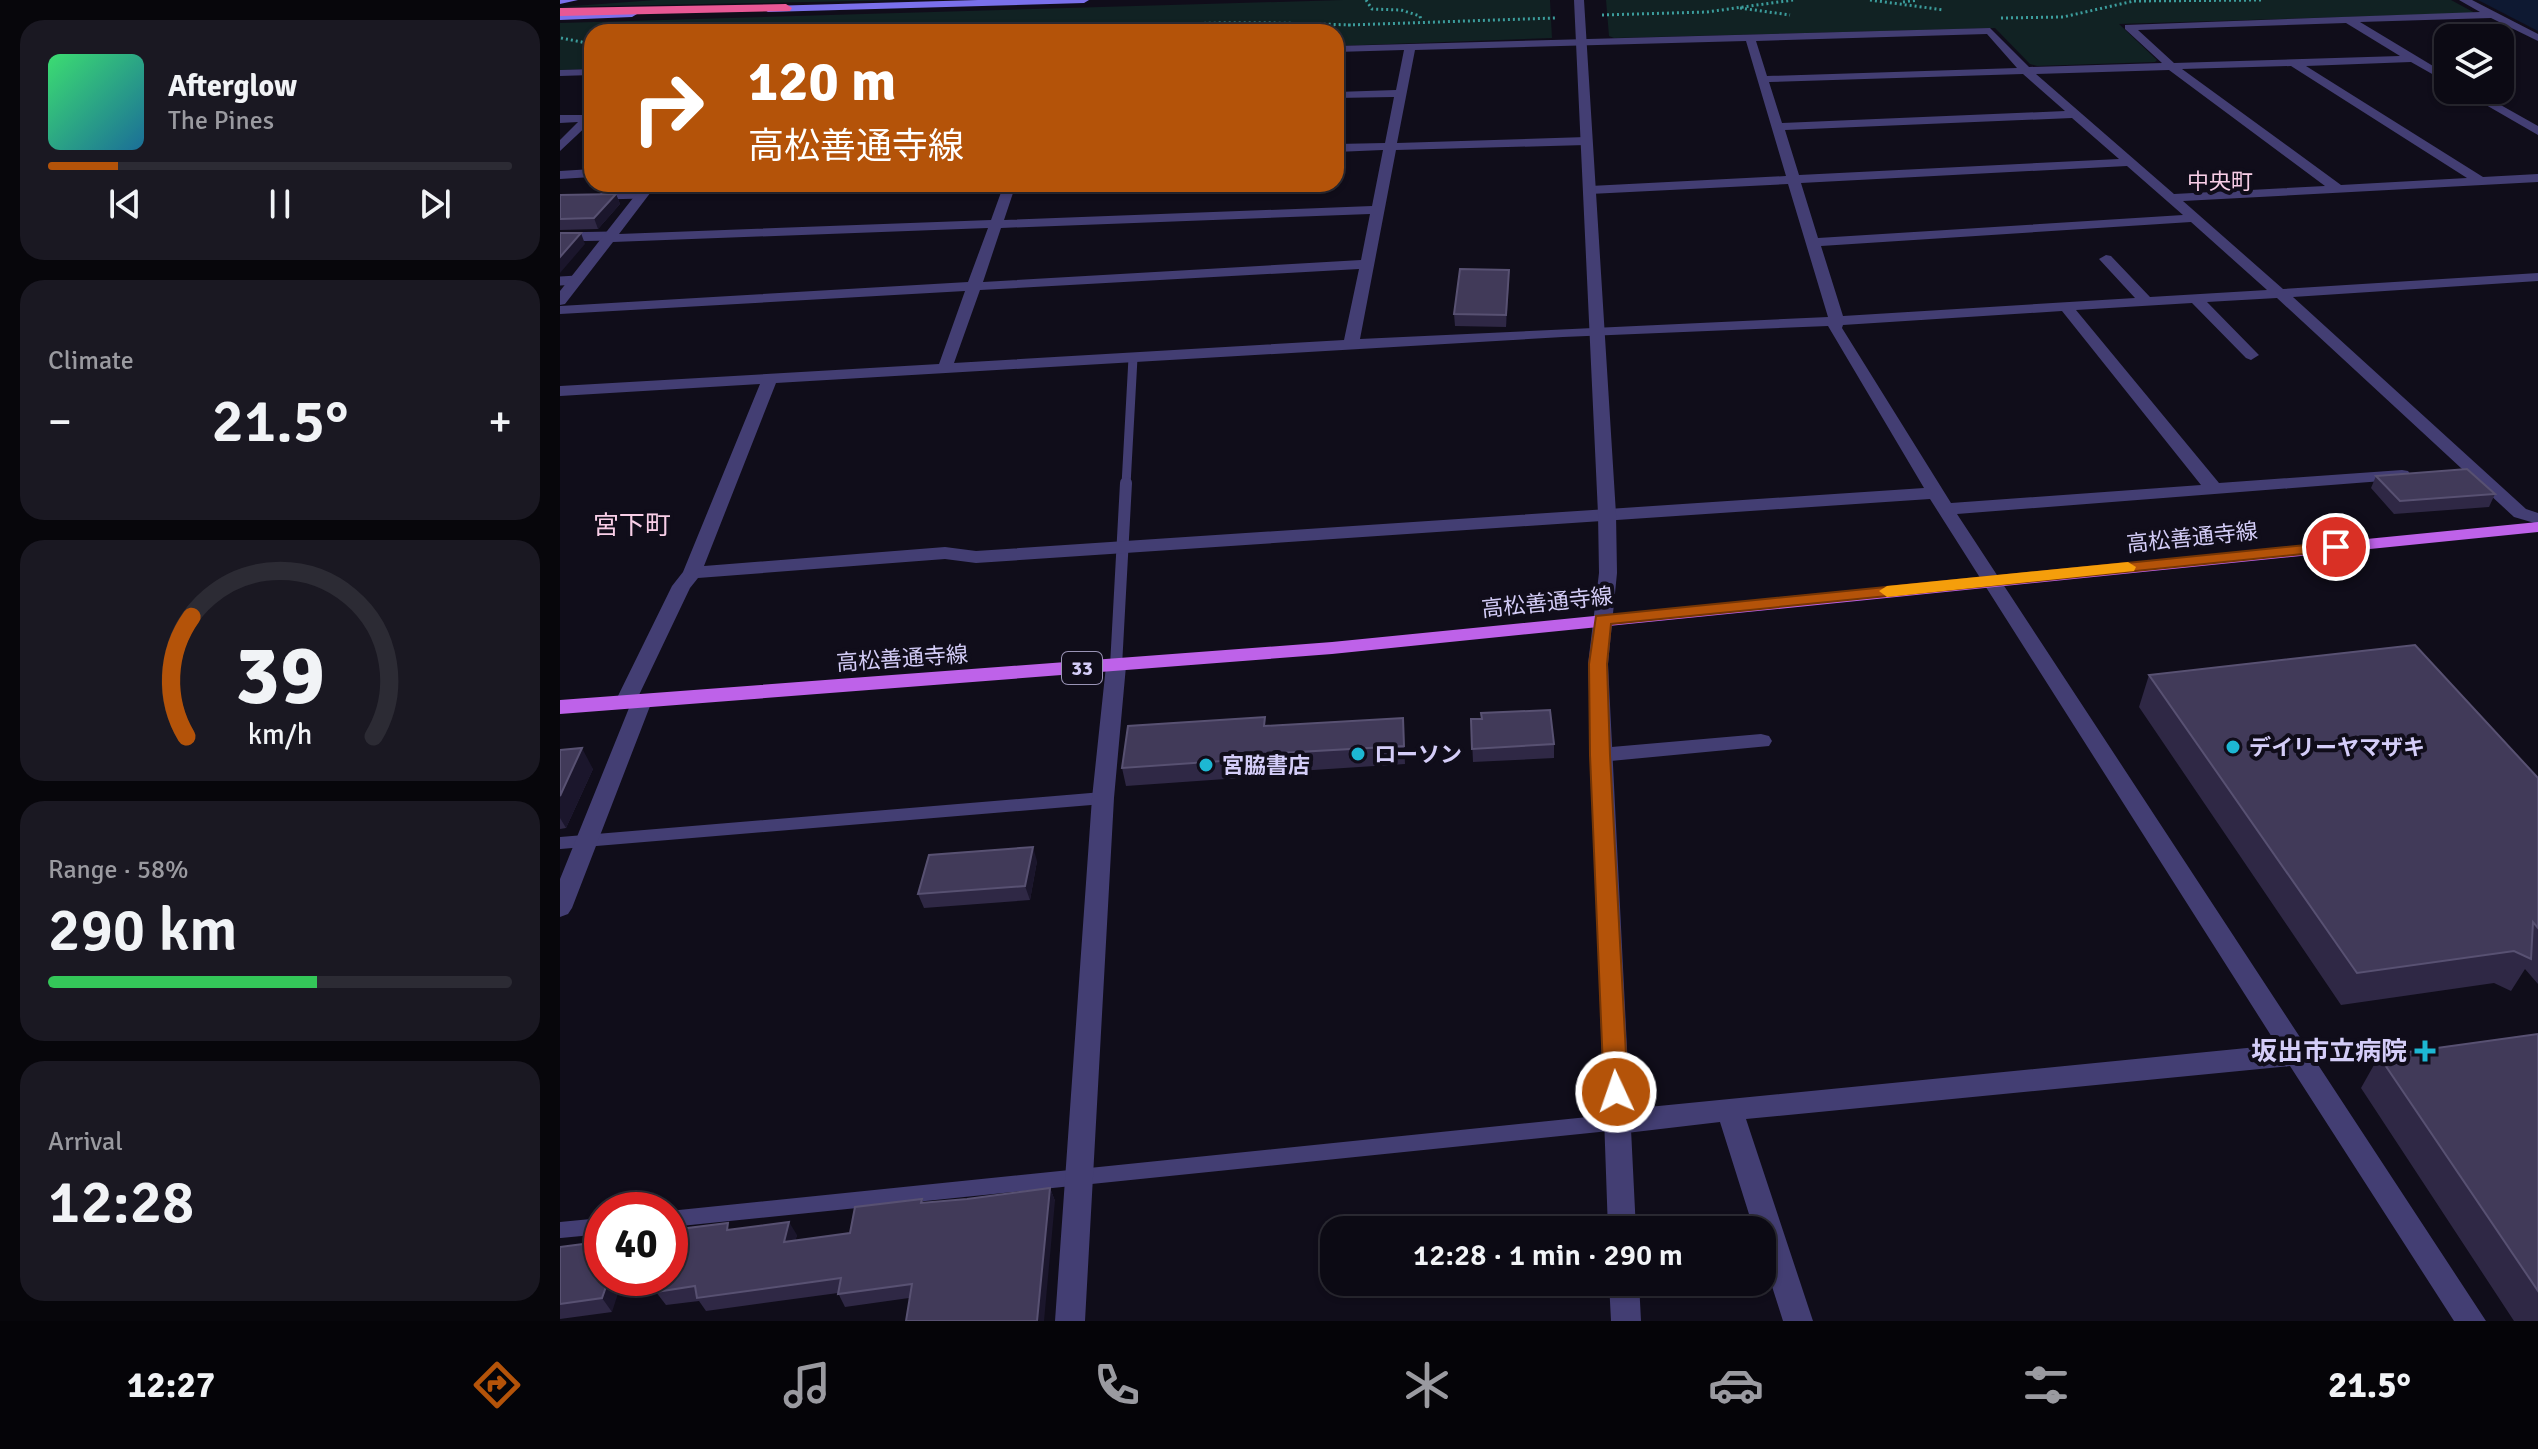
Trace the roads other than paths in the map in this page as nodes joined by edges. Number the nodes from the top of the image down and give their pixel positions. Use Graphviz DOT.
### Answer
graph roads {
  1 [pos="573,0"];
  2 [pos="1084,0"];
  3 [pos="1579,0"];
  4 [pos="2464,0"];
  5 [pos="560,1"];
  6 [pos="930,2"];
  7 [pos="786,8"];
  8 [pos="560,13"];
  9 [pos="2493,15"];
  10 [pos="2347,20"];
  11 [pos="1750,37"];
  12 [pos="2538,38"];
  13 [pos="1580,42"];
  14 [pos="1410,47"];
  15 [pos="1344,49"];
  16 [pos="2411,59"];
  17 [pos="2294,63"];
  18 [pos="2172,67"];
  19 [pos="2026,71"];
  20 [pos="584,72"];
  21 [pos="2434,72"];
  22 [pos="560,73"];
  23 [pos="1764,79"];
  24 [pos="1400,93"];
  25 [pos="1344,95"];
  26 [pos="2491,104"];
  27 [pos="2076,114"];
  28 [pos="584,117"];
  29 [pos="560,119"];
  30 [pos="584,122"];
  31 [pos="1780,127"];
  32 [pos="2538,131"];
  33 [pos="1586,141"];
  34 [pos="560,147"];
  35 [pos="1388,147"];
  36 [pos="1344,148"];
  37 [pos="2131,162"];
  38 [pos="584,174"];
  39 [pos="560,175"];
  40 [pos="2538,178"];
  41 [pos="1795,181"];
  42 [pos="2480,181"];
  43 [pos="2338,189"];
  44 [pos="1590,190"];
  45 [pos="625,192"];
  46 [pos="645,192"];
  47 [pos="1007,192"];
  48 [pos="588,197"];
  49 [pos="2172,198"];
  50 [pos="1376,210"];
  51 [pos="2195,218"];
  52 [pos="996,224"];
  53 [pos="560,237"];
  54 [pos="611,237"];
  55 [pos="1813,242"];
  56 [pos="2106,259"];
  57 [pos="1366,264"];
  58 [pos="2538,277"];
  59 [pos="577,280"];
  60 [pos="560,281"];
  61 [pos="973,287"];
  62 [pos="2281,294"];
  63 [pos="2196,299"];
  64 [pos="560,301"];
  65 [pos="2147,302"];
  66 [pos="2066,307"];
  67 [pos="560,310"];
  68 [pos="1837,321"];
  69 [pos="1598,332"];
  70 [pos="1351,345"];
  71 [pos="2251,355"];
  72 [pos="1133,358"];
  73 [pos="945,368"];
  74 [pos="770,379"];
  75 [pos="560,391"];
  76 [pos="2474,470"];
  77 [pos="2443,473"];
  78 [pos="2413,475"];
  79 [pos="2214,489"];
  80 [pos="1940,501"];
  81 [pos="1607,514"];
  82 [pos="2538,519"];
  83 [pos="2538,527"];
  84 [pos="1122,547"];
  85 [pos="692,573"];
  86 [pos="1989,581"];
  87 [pos="1603,620"];
  88 [pos="1116,666"];
  89 [pos="634,702"];
  90 [pos="560,707"];
  91 [pos="1761,741"];
  92 [pos="1600,755"];
  93 [pos="1103,798"];
  94 [pos="586,840"];
  95 [pos="560,843"];
  96 [pos="560,908"];
  97 [pos="2298,1054"];
  98 [pos="1729,1109"];
  99 [pos="1618,1122"];
  100 [pos="1080,1176"];
  101 [pos="1621,1216"];
  102 [pos="688,1217"];
  103 [pos="584,1228"];
  104 [pos="560,1230"];
  105 [pos="1625,1296"];
  106 [pos="1070,1321"];
  107 [pos="1626,1321"];
  108 [pos="1798,1321"];
  109 [pos="2471,1321"];
  1 -- 5 [label="main road"];
  2 -- 6 [label="main road"];
  3 -- 13 [label="street"];
  4 -- 9 [label="street"];
  6 -- 7 [label="main road"];
  7 -- 8 [label="highway"];
  9 -- 10 [label="street"];
  9 -- 12 [label="street"];
  10 -- 16 [label="street"];
  10 -- 18 [label="street"];
  11 -- 13 [label="street"];
  11 -- 19 [label="street"];
  11 -- 23 [label="street"];
  13 -- 14 [label="street"];
  13 -- 33 [label="street"];
  14 -- 15 [label="street"];
  14 -- 24 [label="street"];
  16 -- 17 [label="street"];
  16 -- 21 [label="street"];
  17 -- 18 [label="street"];
  17 -- 42 [label="street"];
  18 -- 19 [label="street"];
  18 -- 43 [label="street"];
  19 -- 23 [label="street"];
  19 -- 27 [label="street"];
  20 -- 22 [label="street"];
  23 -- 31 [label="street"];
  24 -- 25 [label="street"];
  24 -- 35 [label="street"];
  26 -- 32 [label="street"];
  27 -- 31 [label="street"];
  27 -- 37 [label="street"];
  28 -- 29 [label="street"];
  30 -- 34 [label="street"];
  31 -- 41 [label="street"];
  33 -- 35 [label="street"];
  33 -- 44 [label="street"];
  35 -- 36 [label="street"];
  35 -- 50 [label="street"];
  37 -- 41 [label="street"];
  37 -- 49 [label="street"];
  38 -- 39 [label="street"];
  40 -- 42 [label="street"];
  41 -- 44 [label="street"];
  41 -- 55 [label="street"];
  42 -- 43 [label="street"];
  43 -- 49 [label="street"];
  44 -- 69 [label="street"];
  45 -- 48 [label="lane"];
  46 -- 54 [label="street"];
  47 -- 52 [label="street"];
  49 -- 51 [label="street"];
  50 -- 52 [label="street"];
  50 -- 57 [label="street"];
  51 -- 55 [label="street"];
  51 -- 62 [label="street"];
  52 -- 54 [label="street"];
  52 -- 61 [label="street"];
  53 -- 54 [label="lane"];
  54 -- 59 [label="street"];
  55 -- 68 [label="street"];
  56 -- 65 [label="street"];
  57 -- 61 [label="street"];
  57 -- 70 [label="street"];
  58 -- 62 [label="street"];
  59 -- 60 [label="lane"];
  59 -- 64 [label="street"];
  61 -- 67 [label="street"];
  61 -- 73 [label="street"];
  62 -- 63 [label="street"];
  62 -- 76 [label="street"];
  63 -- 65 [label="street"];
  63 -- 71 [label="street"];
  65 -- 66 [label="street"];
  66 -- 68 [label="street"];
  66 -- 79 [label="street"];
  68 -- 69 [label="street"];
  68 -- 80 [label="street"];
  69 -- 70 [label="street"];
  69 -- 81 [label="street"];
  70 -- 72 [label="street"];
  72 -- 73 [label="street"];
  72 -- 84 [label="lane"];
  73 -- 74 [label="street"];
  74 -- 75 [label="street"];
  74 -- 85 [label="street"];
  76 -- 77 [label="street"];
  76 -- 82 [label="street"];
  78 -- 79 [label="street"];
  79 -- 80 [label="street"];
  80 -- 81 [label="street"];
  80 -- 86 [label="street"];
  81 -- 84 [label="street"];
  81 -- 87 [label="street"];
  83 -- 86 [label="main road, 高松善通寺線 / 33"];
  84 -- 85 [label="street"];
  84 -- 88 [label="lane"];
  85 -- 89 [label="street"];
  86 -- 87 [label="main road, 高松善通寺線 / 33"];
  86 -- 97 [label="street"];
  87 -- 88 [label="main road, 高松善通寺線 / 33"];
  87 -- 92 [label="street"];
  88 -- 89 [label="main road, 高松善通寺線 / 33"];
  88 -- 93 [label="street"];
  89 -- 90 [label="main road, 高松善通寺線 / 33"];
  89 -- 94 [label="street"];
  91 -- 92 [label="street"];
  92 -- 99 [label="street"];
  93 -- 94 [label="lane"];
  93 -- 100 [label="street"];
  94 -- 95 [label="lane"];
  94 -- 96 [label="street"];
  97 -- 98 [label="street"];
  97 -- 109 [label="street"];
  98 -- 99 [label="street"];
  98 -- 108 [label="street"];
  99 -- 100 [label="lane"];
  99 -- 101 [label="street"];
  100 -- 102 [label="lane"];
  100 -- 106 [label="street"];
  103 -- 104 [label="lane"];
  105 -- 107 [label="street"];
}
